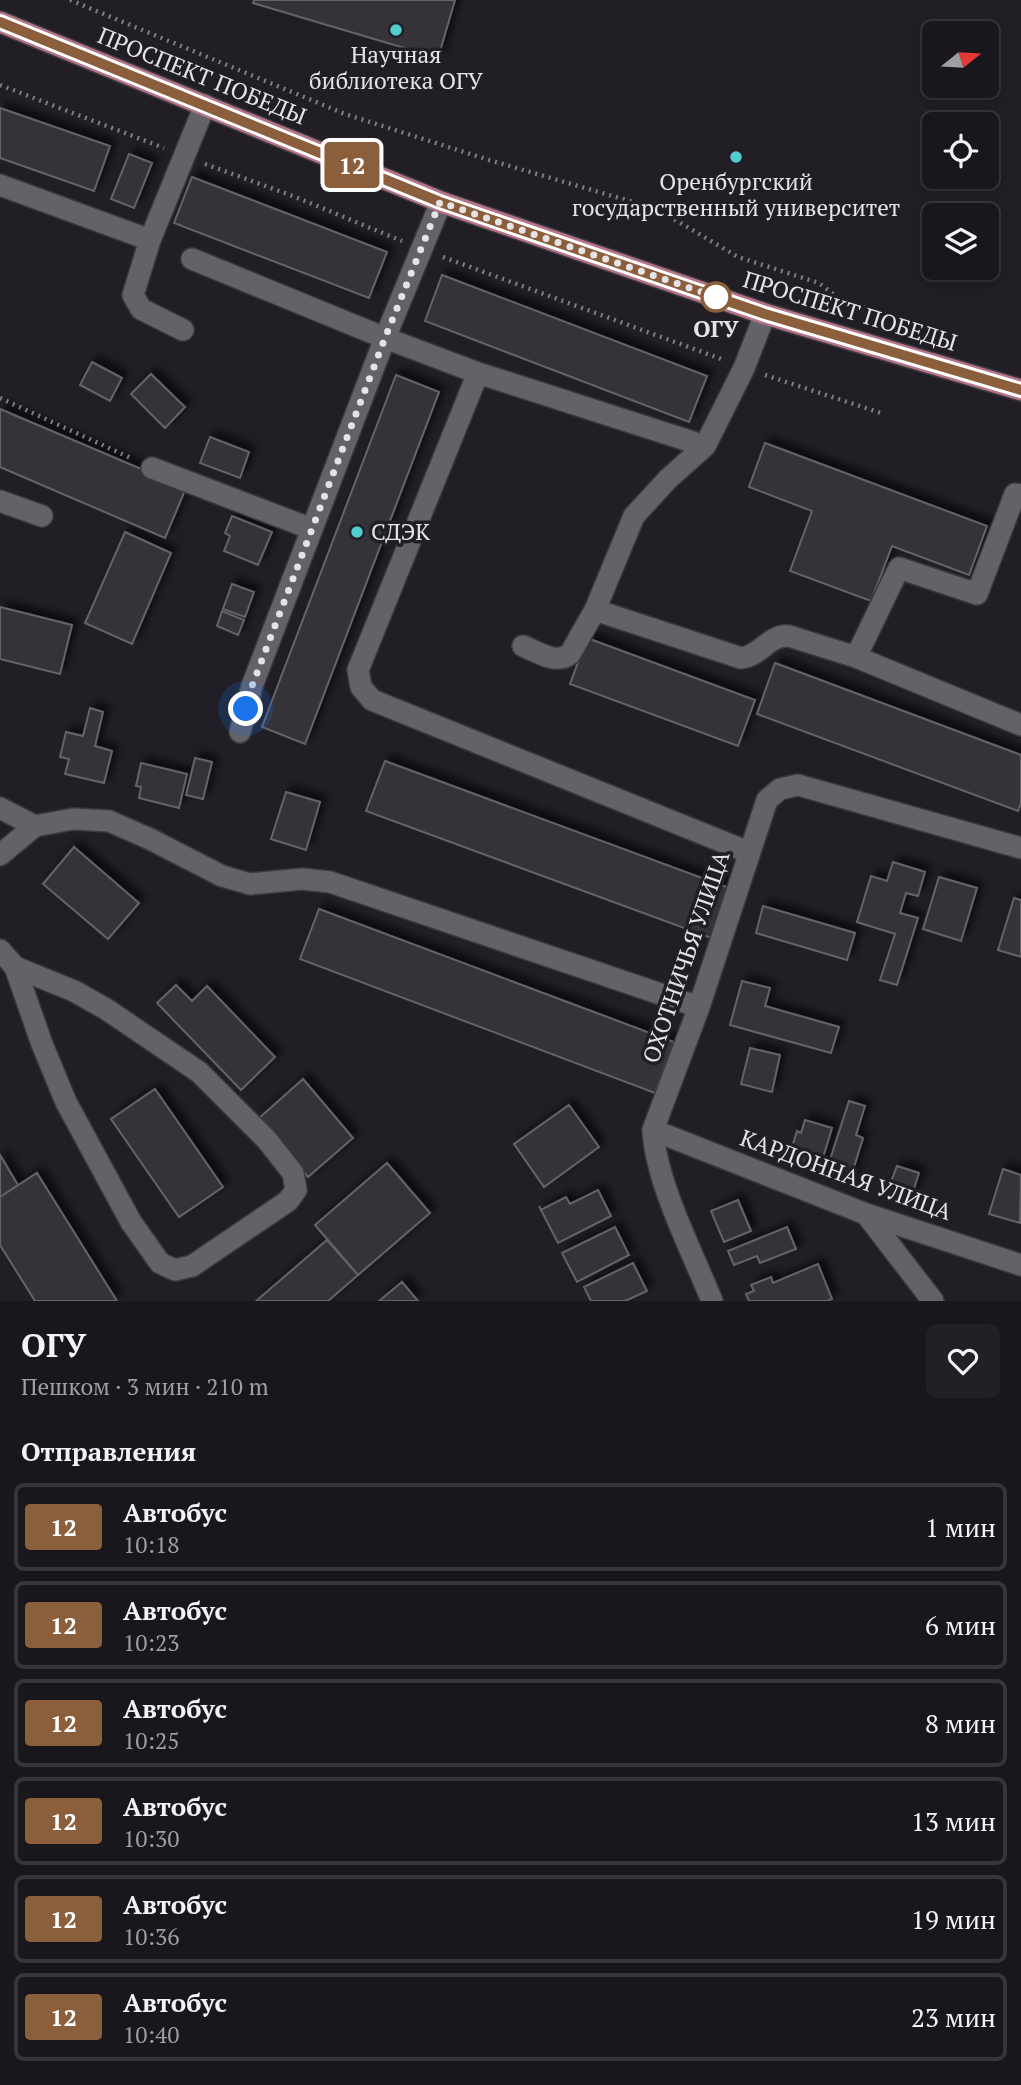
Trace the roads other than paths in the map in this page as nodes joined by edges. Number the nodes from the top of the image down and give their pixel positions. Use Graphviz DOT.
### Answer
graph roads {
  1 [pos="0,22"];
  2 [pos="205,105"];
  3 [pos="0,185"];
  4 [pos="440,202"];
  5 [pos="150,240"];
  6 [pos="192,258"];
  7 [pos="765,314"];
  8 [pos="183,330"];
  9 [pos="385,338"];
  10 [pos="478,373"];
  11 [pos="1021,390"];
  12 [pos="705,446"];
  13 [pos="152,468"];
  14 [pos="1021,495"];
  15 [pos="0,500"];
  16 [pos="42,516"];
  17 [pos="312,529"];
  18 [pos="596,610"];
  19 [pos="523,646"];
  20 [pos="856,657"];
  21 [pos="1021,725"];
  22 [pos="240,732"];
  23 [pos="0,808"];
  24 [pos="35,826"];
  25 [pos="1020,844"];
  26 [pos="748,852"];
  27 [pos="0,855"];
  28 [pos="0,950"];
  29 [pos="15,967"];
  30 [pos="699,1007"];
  31 [pos="653,1130"];
  32 [pos="866,1214"];
  33 [pos="1021,1265"];
  34 [pos="712,1301"];
  35 [pos="933,1301"];
  1 -- 2 [label="main road, ПРОСПЕКТ ПОБЕДЫ"];
  2 -- 4 [label="main road, ПРОСПЕКТ ПОБЕДЫ"];
  2 -- 5 [label="street"];
  3 -- 5 [label="street"];
  4 -- 7 [label="main road, ПРОСПЕКТ ПОБЕДЫ"];
  4 -- 9 [label="street"];
  5 -- 8 [label="street"];
  6 -- 9 [label="street"];
  7 -- 11 [label="main road, ПРОСПЕКТ ПОБЕДЫ"];
  7 -- 12 [label="street"];
  9 -- 10 [label="street"];
  9 -- 17 [label="street"];
  10 -- 12 [label="street"];
  10 -- 26 [label="street"];
  12 -- 18 [label="street"];
  13 -- 17 [label="street"];
  14 -- 20 [label="street"];
  15 -- 16 [label="street"];
  17 -- 22 [label="street"];
  18 -- 19 [label="street"];
  18 -- 20 [label="street"];
  20 -- 21 [label="street"];
  23 -- 24 [label="street"];
  24 -- 27 [label="street"];
  24 -- 30 [label="street"];
  25 -- 26 [label="street, ОХОТНИЧЬЯ УЛИЦА"];
  26 -- 30 [label="street, ОХОТНИЧЬЯ УЛИЦА"];
  28 -- 29 [label="street"];
  29 -- 29 [label="street"];
  30 -- 31 [label="street, ОХОТНИЧЬЯ УЛИЦА"];
  31 -- 32 [label="street, КАРДОННАЯ УЛИЦА"];
  31 -- 34 [label="street"];
  32 -- 33 [label="street, КАРДОННАЯ УЛИЦА"];
  32 -- 35 [label="street"];
}
